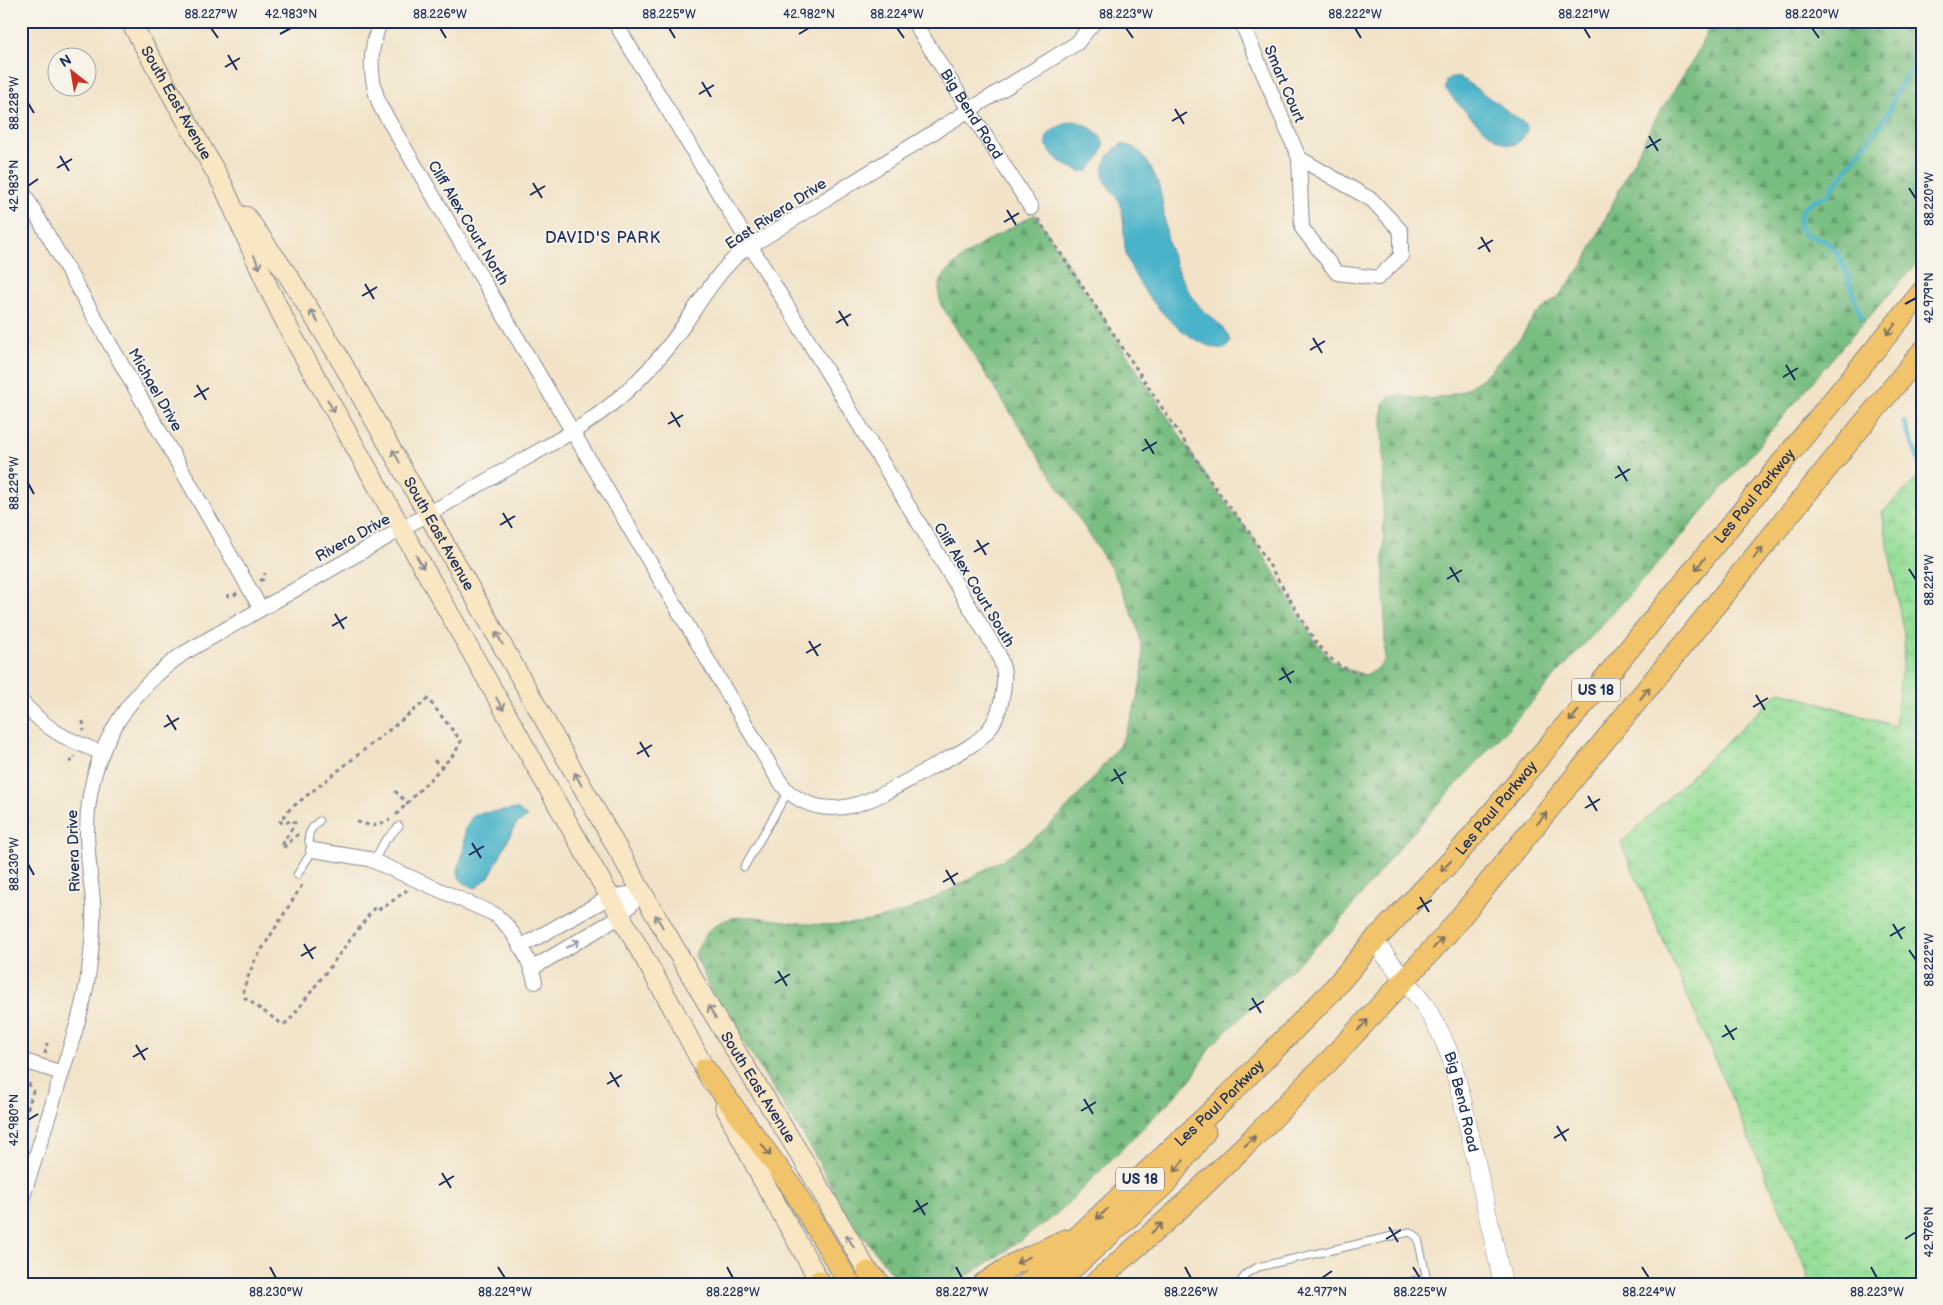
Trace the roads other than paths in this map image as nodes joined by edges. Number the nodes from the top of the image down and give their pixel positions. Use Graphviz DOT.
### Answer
graph roads {
  1 [pos="130,21"];
  2 [pos="381,21"];
  3 [pos="614,21"];
  4 [pos="914,21"];
  5 [pos="1095,21"];
  6 [pos="1241,21"];
  7 [pos="970,110"];
  8 [pos="1299,158"];
  9 [pos="223,185"];
  10 [pos="21,188"];
  11 [pos="1031,208"];
  12 [pos="750,246"];
  13 [pos="1922,292"];
  14 [pos="1922,352"];
  15 [pos="572,432"];
  16 [pos="429,514"];
  17 [pos="401,530"];
  18 [pos="261,609"];
  19 [pos="21,701"];
  20 [pos="102,753"];
  21 [pos="788,792"];
  22 [pos="319,821"];
  23 [pos="399,826"];
  24 [pos="310,855"];
  25 [pos="374,861"];
  26 [pos="744,867"];
  27 [pos="297,874"];
  28 [pos="642,892"];
  29 [pos="610,897"];
  30 [pos="621,916"];
  31 [pos="1374,941"];
  32 [pos="520,948"];
  33 [pos="531,969"];
  34 [pos="1405,980"];
  35 [pos="535,982"];
  36 [pos="21,1060"];
  37 [pos="705,1070"];
  38 [pos="1252,1072"];
  39 [pos="62,1073"];
  40 [pos="21,1202"];
  41 [pos="1083,1232"];
  42 [pos="874,1280"];
  43 [pos="1427,1281"];
  44 [pos="820,1283"];
  45 [pos="850,1284"];
  46 [pos="983,1284"];
  47 [pos="1027,1284"];
  48 [pos="1055,1284"];
  49 [pos="1094,1284"];
  50 [pos="1239,1284"];
  51 [pos="1398,1284"];
  52 [pos="1503,1284"];
  1 -- 9 [label="main road, South East Avenue"];
  2 -- 15 [label="street, Cliff Alex Court North"];
  3 -- 12 [label="street"];
  4 -- 7 [label="street, Big Bend Road"];
  5 -- 7 [label="street, East Rivera Drive"];
  6 -- 8 [label="street, Smart Court"];
  7 -- 11 [label="street, Big Bend Road"];
  7 -- 12 [label="street, East Rivera Drive"];
  8 -- 8 [label="street, Smart Court"];
  16 -- 9 [label="main road, South East Avenue, one-way"];
  9 -- 17 [label="main road, South East Avenue, one-way"];
  10 -- 18 [label="street, Michael Drive"];
  12 -- 15 [label="street, East Rivera Drive"];
  12 -- 21 [label="street, Cliff Alex Court South"];
  13 -- 31 [label="main road, Les Paul Parkway / US 18, one-way"];
  34 -- 14 [label="main road, US 18, one-way"];
  15 -- 16 [label="street, East Rivera Drive"];
  15 -- 21 [label="street"];
  16 -- 17 [label="street, Rivera Drive"];
  28 -- 16 [label="main road, South East Avenue, one-way"];
  17 -- 18 [label="street, Rivera Drive"];
  17 -- 29 [label="main road, South East Avenue, one-way"];
  18 -- 20 [label="street, Rivera Drive"];
  19 -- 20 [label="street"];
  20 -- 39 [label="street, Rivera Drive"];
  21 -- 26 [label="lane"];
  22 -- 24 [label="lane"];
  23 -- 25 [label="lane"];
  24 -- 25 [label="street"];
  24 -- 27 [label="lane"];
  25 -- 32 [label="street"];
  28 -- 29 [label="street"];
  28 -- 30 [label="street"];
  42 -- 28 [label="main road, South East Avenue, one-way"];
  29 -- 30 [label="main road, South East Avenue"];
  29 -- 32 [label="street"];
  33 -- 30 [label="street, one-way"];
  30 -- 37 [label="main road, South East Avenue"];
  31 -- 34 [label="street, Big Bend Road"];
  31 -- 38 [label="main road, Les Paul Parkway / US 18"];
  32 -- 33 [label="street"];
  33 -- 35 [label="street"];
  49 -- 34 [label="main road, US 18, one-way"];
  34 -- 52 [label="street, Big Bend Road"];
  36 -- 39 [label="street"];
  37 -- 44 [label="main road, South East Avenue"];
  37 -- 45 [label="main road, one-way"];
  38 -- 41 [label="main road, Les Paul Parkway / US 18, one-way"];
  38 -- 48 [label="main road, one-way"];
  39 -- 40 [label="street, Rivera Drive"];
  41 -- 46 [label="main road, one-way"];
  41 -- 47 [label="main road, Les Paul Parkway / US 18"];
  43 -- 50 [label="lane"];
  43 -- 51 [label="lane"];
}
